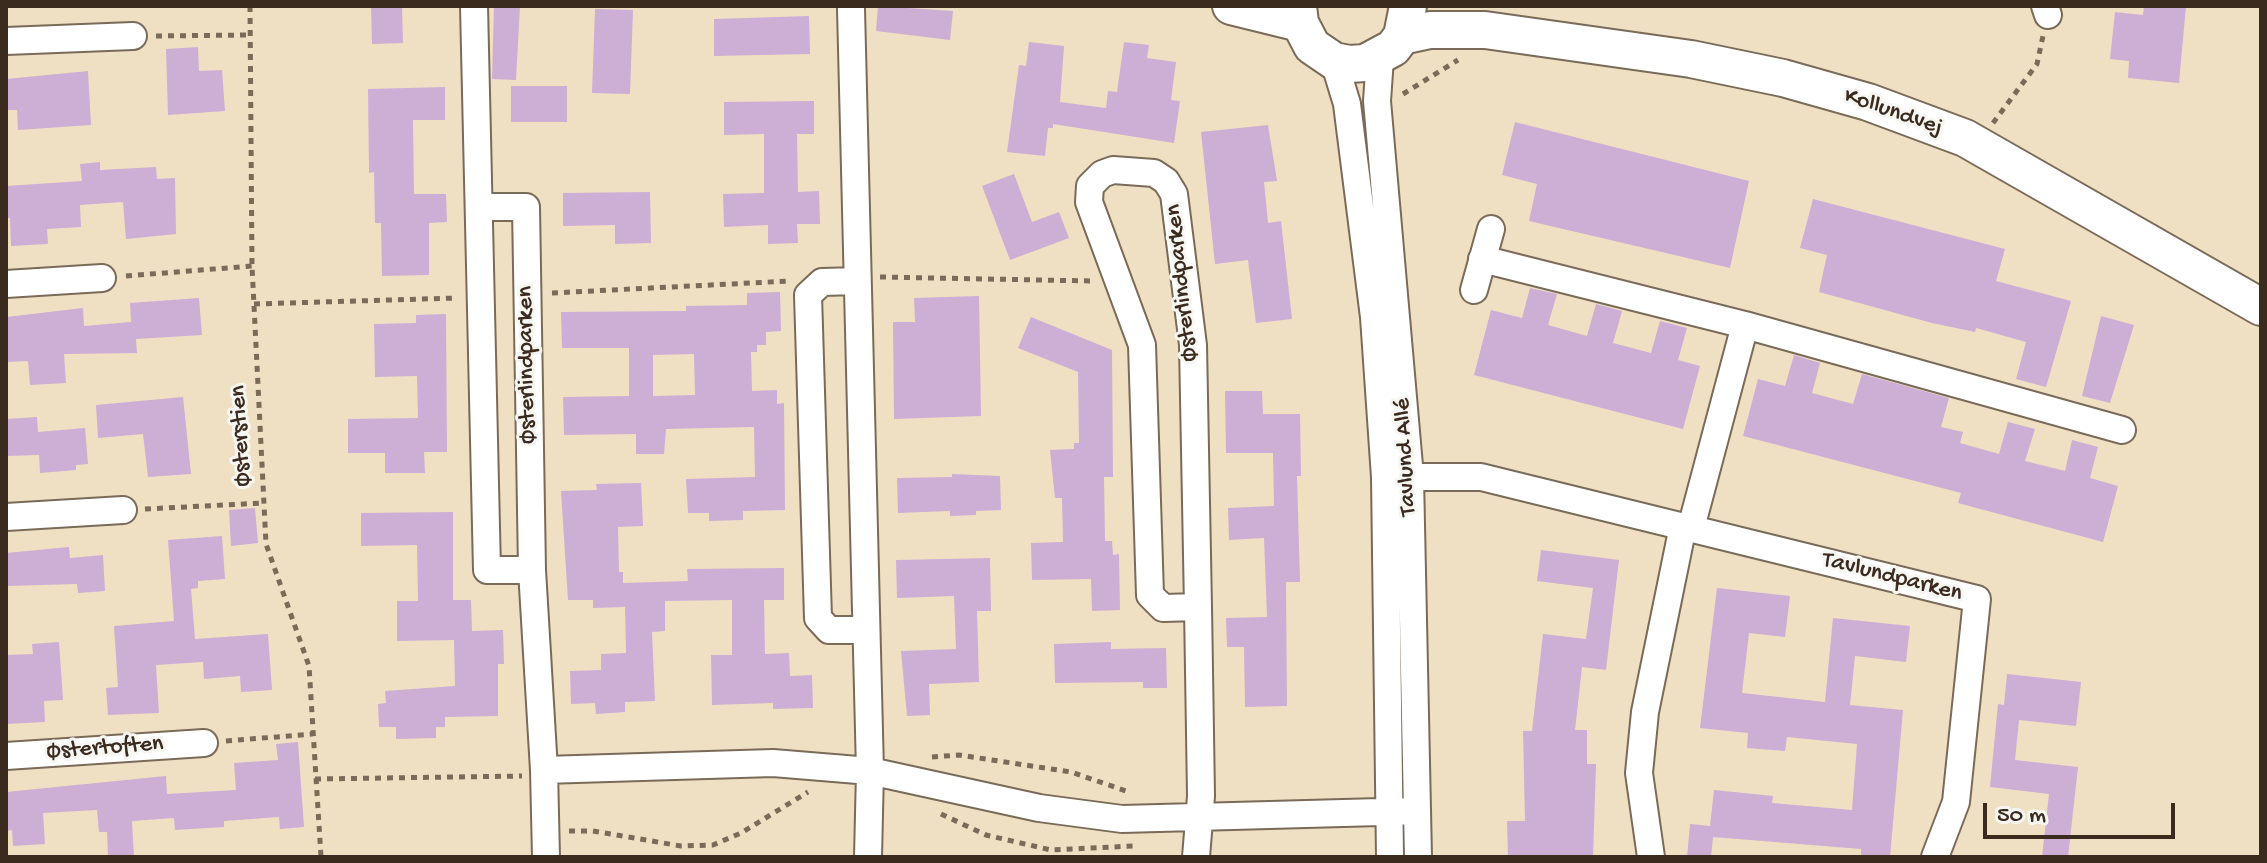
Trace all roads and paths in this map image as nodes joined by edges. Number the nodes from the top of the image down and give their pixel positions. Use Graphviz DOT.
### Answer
graph roads {
  1 [pos="250,6"];
  2 [pos="474,6"];
  3 [pos="1231,6"];
  4 [pos="1428,6"];
  5 [pos="851,9"];
  6 [pos="2046,11"];
  7 [pos="1299,15"];
  8 [pos="1485,30"];
  9 [pos="1397,33"];
  10 [pos="251,35"];
  11 [pos="133,36"];
  12 [pos="6,41"];
  13 [pos="1334,61"];
  14 [pos="1993,124"];
  15 [pos="479,207"];
  16 [pos="1491,229"];
  17 [pos="1482,259"];
  18 [pos="252,266"];
  19 [pos="102,278"];
  20 [pos="857,281"];
  21 [pos="1118,281"];
  22 [pos="822,282"];
  23 [pos="6,284"];
  24 [pos="1474,290"];
  25 [pos="527,295"];
  26 [pos="481,297"];
  27 [pos="254,304"];
  28 [pos="2261,307"];
  29 [pos="1745,325"];
  30 [pos="2122,430"];
  31 [pos="1397,477"];
  32 [pos="264,503"];
  33 [pos="123,510"];
  34 [pos="6,517"];
  35 [pos="1687,527"];
  36 [pos="532,570"];
  37 [pos="1198,607"];
  38 [pos="866,630"];
  39 [pos="313,734"];
  40 [pos="204,743"];
  41 [pos="6,756"];
  42 [pos="544,770"];
  43 [pos="870,771"];
  44 [pos="1417,811"];
  45 [pos="1388,813"];
  46 [pos="1199,819"];
  47 [pos="321,857"];
  48 [pos="546,857"];
  49 [pos="868,857"];
  50 [pos="1196,857"];
  51 [pos="1390,857"];
  52 [pos="1418,857"];
  53 [pos="1651,857"];
  54 [pos="1935,857"];
  1 -- 10 [label="path, Østerstien"];
  2 -- 15 [label="street, Østerlindparken"];
  3 -- 7 [label="street"];
  4 -- 8 [label="street, Kollundvej"];
  5 -- 20 [label="street"];
  6 -- 14 [label="path"];
  7 -- 13 [label="street"];
  8 -- 9 [label="street, Kollundvej"];
  8 -- 28 [label="street, Kollundvej"];
  9 -- 13 [label="street, Kollundvej"];
  9 -- 31 [label="street, Tavlund Allé"];
  10 -- 11 [label="path"];
  10 -- 18 [label="path, Østerstien"];
  11 -- 12 [label="street"];
  13 -- 31 [label="street, Tavlund Allé"];
  15 -- 25 [label="street, Østerlindparken"];
  15 -- 26 [label="street, Østerlindparken"];
  16 -- 17 [label="street"];
  17 -- 24 [label="street"];
  17 -- 29 [label="street"];
  18 -- 19 [label="path"];
  18 -- 27 [label="path, Østerstien"];
  19 -- 23 [label="street"];
  20 -- 21 [label="path"];
  20 -- 22 [label="street"];
  20 -- 38 [label="street"];
  21 -- 37 [label="street, Østerlindparken"];
  21 -- 37 [label="street, Østerlindparken"];
  22 -- 25 [label="path"];
  22 -- 38 [label="street"];
  25 -- 36 [label="street, Østerlindparken"];
  26 -- 27 [label="path"];
  26 -- 36 [label="street, Østerlindparken"];
  27 -- 32 [label="path, Østerstien"];
  29 -- 30 [label="street"];
  29 -- 35 [label="street"];
  31 -- 35 [label="street, Tavlundparken"];
  31 -- 44 [label="street, Tavlund Allé"];
  31 -- 45 [label="street, Tavlund Allé"];
  32 -- 33 [label="path"];
  32 -- 39 [label="path, Østerstien"];
  33 -- 34 [label="street"];
  35 -- 53 [label="street"];
  35 -- 54 [label="street, Tavlundparken"];
  36 -- 42 [label="street, Østerlindparken"];
  37 -- 46 [label="street, Østerlindparken"];
  38 -- 43 [label="street"];
  39 -- 40 [label="path"];
  39 -- 47 [label="path, Østerstien"];
  40 -- 41 [label="street, Østertoften"];
  42 -- 43 [label="street"];
  42 -- 48 [label="street, Østerlindparken"];
  43 -- 46 [label="street"];
  43 -- 49 [label="street"];
  44 -- 45 [label="street"];
  44 -- 52 [label="street, Tavlund Allé"];
  45 -- 46 [label="street"];
  45 -- 51 [label="street, Tavlund Allé"];
  46 -- 50 [label="street, Østerlindparken"];
}
